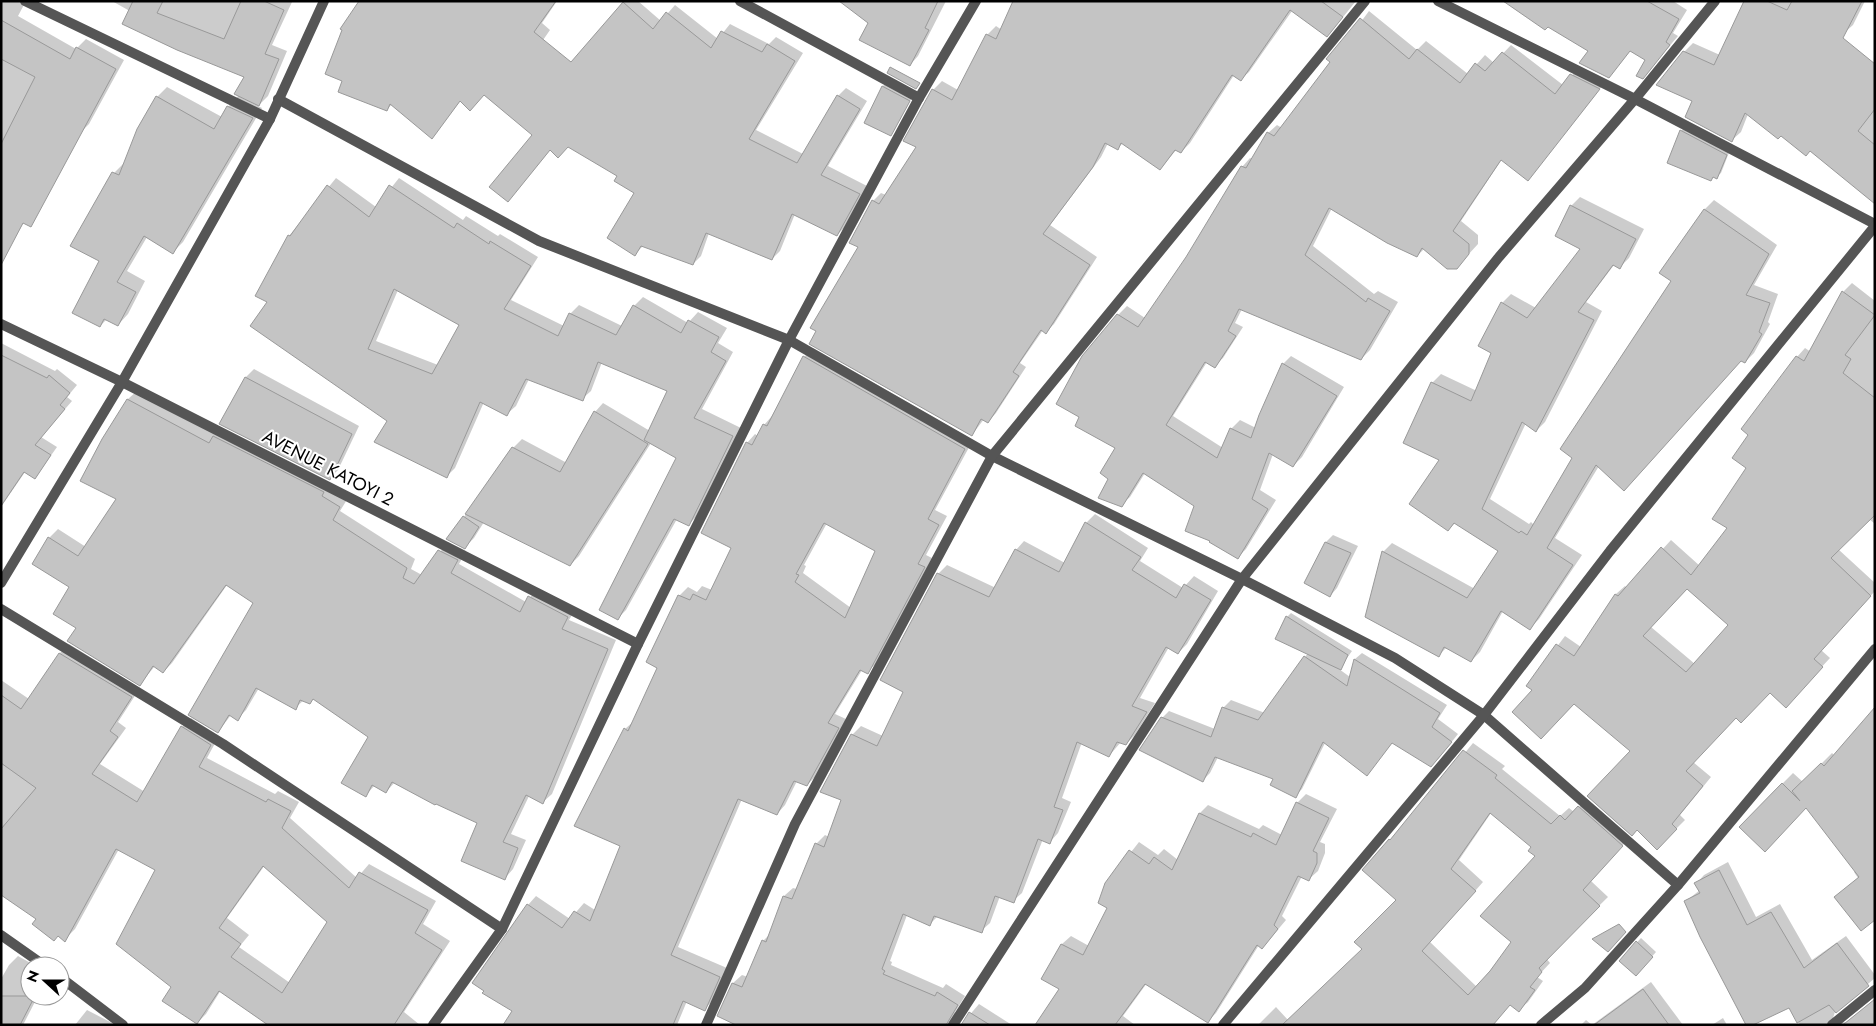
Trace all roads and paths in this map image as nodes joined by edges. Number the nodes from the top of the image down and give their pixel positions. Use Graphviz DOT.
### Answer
graph roads {
  1 [pos="25,1"];
  2 [pos="324,1"];
  3 [pos="740,1"];
  4 [pos="976,1"];
  5 [pos="1366,1"];
  6 [pos="1438,1"];
  7 [pos="1715,1"];
  8 [pos="919,98"];
  9 [pos="278,99"];
  10 [pos="1635,99"];
  11 [pos="270,119"];
  12 [pos="1875,225"];
  13 [pos="1,324"];
  14 [pos="789,340"];
  15 [pos="122,382"];
  16 [pos="992,456"];
  17 [pos="1242,579"];
  18 [pos="1,583"];
  19 [pos="1,609"];
  20 [pos="638,644"];
  21 [pos="1875,649"];
  22 [pos="1484,715"];
  23 [pos="1678,885"];
  24 [pos="502,929"];
  25 [pos="1,935"];
  26 [pos="31,956"];
  27 [pos="70,985"];
  28 [pos="1875,990"];
  29 [pos="123,1025"];
  30 [pos="433,1025"];
  31 [pos="706,1025"];
  32 [pos="953,1025"];
  33 [pos="1223,1025"];
  34 [pos="1541,1025"];
  35 [pos="1832,1025"];
  1 -- 11 [label="street"];
  2 -- 9 [label="street"];
  3 -- 8 [label="street"];
  4 -- 8 [label="street"];
  5 -- 16 [label="street"];
  6 -- 10 [label="street"];
  7 -- 10 [label="street"];
  8 -- 14 [label="street"];
  9 -- 11 [label="street"];
  9 -- 14 [label="street"];
  10 -- 12 [label="street"];
  10 -- 17 [label="street"];
  11 -- 15 [label="street"];
  12 -- 22 [label="street"];
  13 -- 15 [label="street, AVENUE KATOYI 2"];
  14 -- 16 [label="street"];
  14 -- 20 [label="street"];
  15 -- 18 [label="street"];
  15 -- 20 [label="street, AVENUE KATOYI 2"];
  16 -- 17 [label="street"];
  16 -- 31 [label="street"];
  17 -- 22 [label="street"];
  17 -- 32 [label="street"];
  19 -- 24 [label="street"];
  20 -- 24 [label="street"];
  21 -- 23 [label="street"];
  22 -- 23 [label="street"];
  22 -- 33 [label="street"];
  23 -- 34 [label="street"];
  24 -- 30 [label="street"];
  25 -- 26 [label="street"];
  27 -- 29 [label="street"];
  28 -- 35 [label="street"];
}
